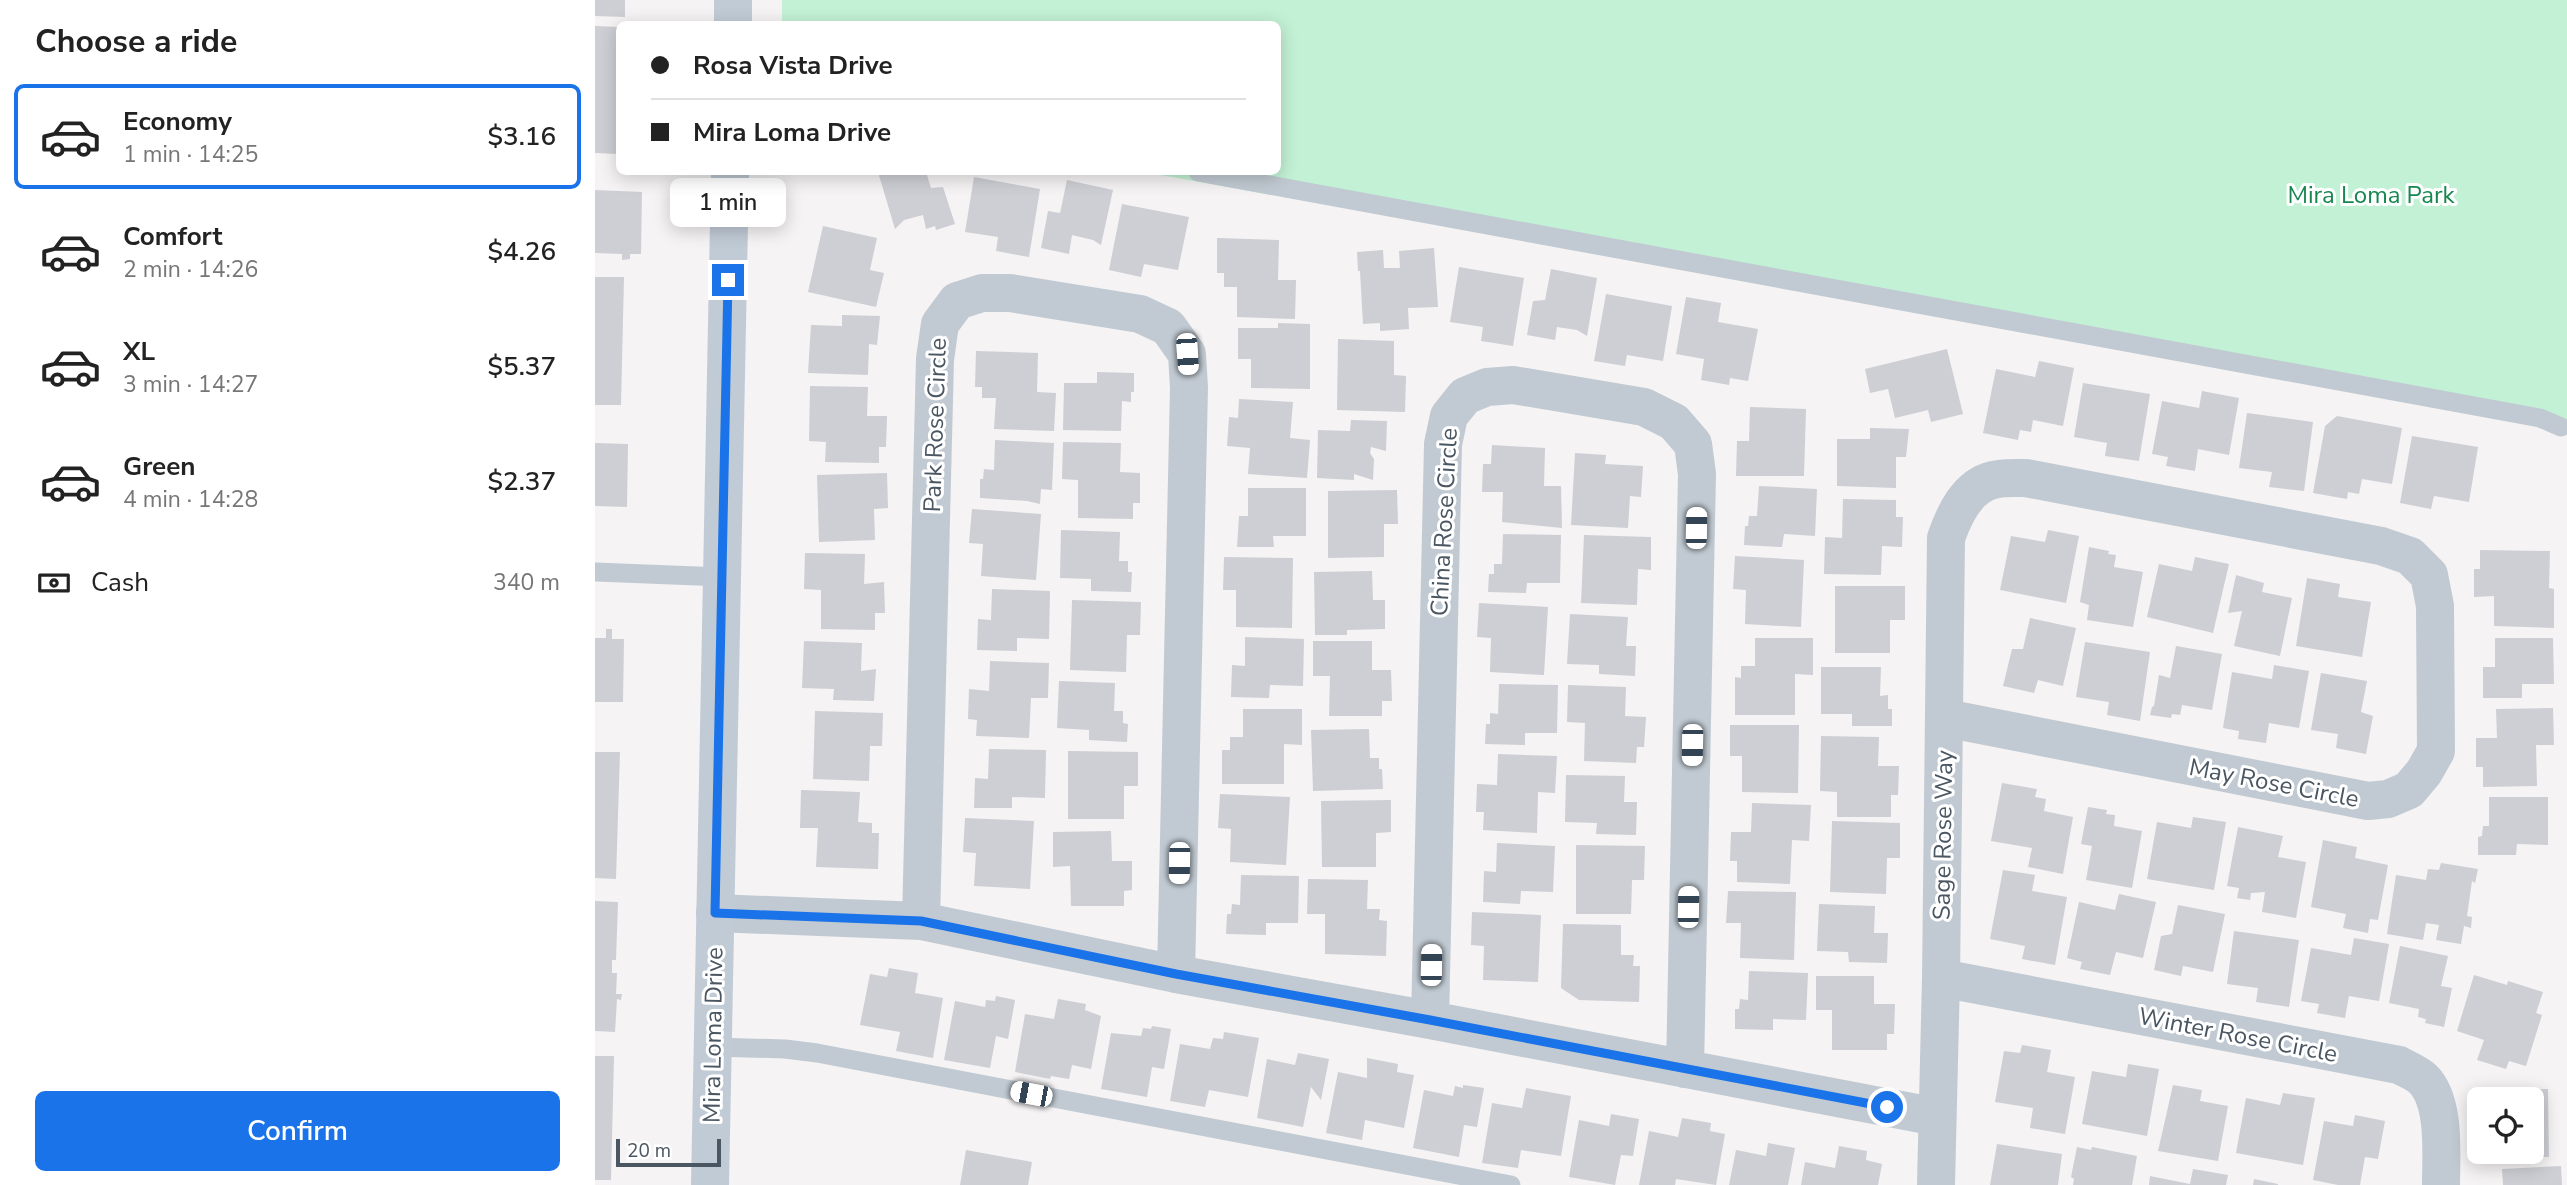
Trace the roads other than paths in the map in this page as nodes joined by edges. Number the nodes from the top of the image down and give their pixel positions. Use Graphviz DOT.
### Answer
graph roads {
  1 [pos="733,0"];
  2 [pos="733,21"];
  3 [pos="730,175"];
  4 [pos="1214,175"];
  5 [pos="2561,427"];
  6 [pos="1971,492"];
  7 [pos="595,572"];
  8 [pos="723,577"];
  9 [pos="1945,718"];
  10 [pos="715,913"];
  11 [pos="921,921"];
  12 [pos="1176,974"];
  13 [pos="1941,978"];
  14 [pos="1430,1020"];
  15 [pos="713,1047"];
  16 [pos="1685,1069"];
  17 [pos="1937,1116"];
  18 [pos="710,1185"];
  19 [pos="1510,1185"];
  20 [pos="1937,1185"];
  21 [pos="2441,1185"];
  1 -- 2 [label="main road"];
  3 -- 8 [label="main road, Mira Loma Drive"];
  4 -- 5 [label="lane"];
  6 -- 9 [label="street, Sage Rose Way"];
  6 -- 9 [label="street, May Rose Circle"];
  7 -- 8 [label="lane"];
  8 -- 10 [label="main road, Mira Loma Drive"];
  9 -- 13 [label="street, Sage Rose Way"];
  10 -- 11 [label="street"];
  10 -- 15 [label="main road, Mira Loma Drive"];
  11 -- 12 [label="street"];
  11 -- 12 [label="street, Park Rose Circle"];
  12 -- 14 [label="street"];
  13 -- 17 [label="street, Sage Rose Way"];
  13 -- 21 [label="street, Winter Rose Circle"];
  14 -- 16 [label="street"];
  14 -- 16 [label="street, China Rose Circle"];
  15 -- 18 [label="main road, Mira Loma Drive"];
  15 -- 19 [label="lane"];
  16 -- 17 [label="street"];
  17 -- 20 [label="street, Sage Rose Way"];
}
